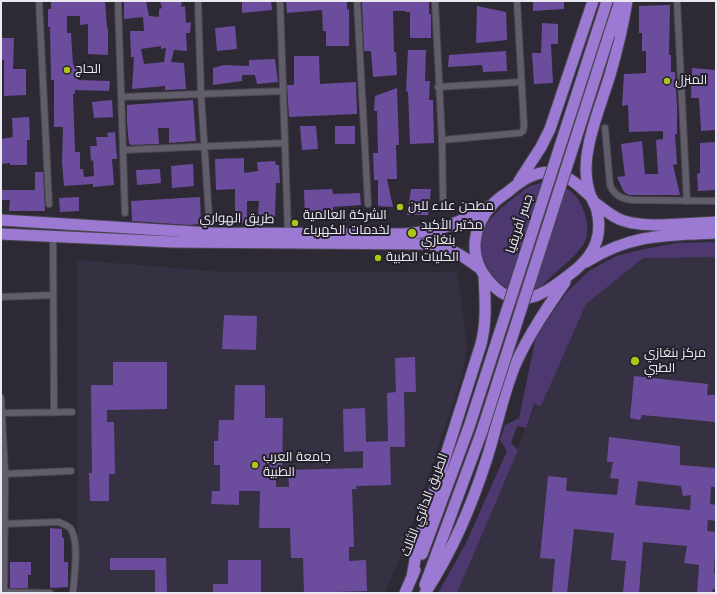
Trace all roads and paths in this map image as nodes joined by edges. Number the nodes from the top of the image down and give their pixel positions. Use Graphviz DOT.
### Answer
graph roads {
  1 [pos="39,1"];
  2 [pos="118,1"];
  3 [pos="198,1"];
  4 [pos="280,1"];
  5 [pos="357,1"];
  6 [pos="435,1"];
  7 [pos="517,1"];
  8 [pos="593,1"];
  9 [pos="606,1"];
  10 [pos="620,1"];
  11 [pos="627,1"];
  12 [pos="677,1"];
  13 [pos="522,82"];
  14 [pos="438,87"];
  15 [pos="283,91"];
  16 [pos="201,94"];
  17 [pos="121,97"];
  18 [pos="605,128"];
  19 [pos="442,140"];
  20 [pos="285,143"];
  21 [pos="204,146"];
  22 [pos="123,150"];
  23 [pos="516,185"];
  24 [pos="443,200"];
  25 [pos="593,200"];
  26 [pos="687,201"];
  27 [pos="716,201"];
  28 [pos="49,204"];
  29 [pos="368,204"];
  30 [pos="492,205"];
  31 [pos="125,213"];
  32 [pos="1,220"];
  33 [pos="716,222"];
  34 [pos="210,233"];
  35 [pos="288,233"];
  36 [pos="716,233"];
  37 [pos="1,234"];
  38 [pos="53,237"];
  39 [pos="582,265"];
  40 [pos="481,271"];
  41 [pos="570,275"];
  42 [pos="53,295"];
  43 [pos="1,297"];
  44 [pos="1,398"];
  45 [pos="54,412"];
  46 [pos="72,412"];
  47 [pos="2,413"];
  48 [pos="2,424"];
  49 [pos="469,427"];
  50 [pos="71,472"];
  51 [pos="6,474"];
  52 [pos="3,524"];
  53 [pos="412,577"];
  54 [pos="3,593"];
  55 [pos="50,593"];
  56 [pos="73,593"];
  57 [pos="405,593"];
  58 [pos="422,593"];
  59 [pos="425,593"];
  1 -- 28 [label="street"];
  2 -- 17 [label="street"];
  3 -- 16 [label="street"];
  4 -- 15 [label="street"];
  5 -- 29 [label="street"];
  6 -- 14 [label="street"];
  7 -- 13 [label="street"];
  8 -- 23 [label="highway"];
  9 -- 49 [label="highway, جسر أفريقيا, bridge"];
  10 -- 58 [label="highway, جسر أفريقيا, bridge"];
  11 -- 25 [label="highway"];
  12 -- 26 [label="street"];
  13 -- 14 [label="street"];
  13 -- 19 [label="street"];
  14 -- 19 [label="street"];
  15 -- 16 [label="street"];
  15 -- 20 [label="street"];
  16 -- 17 [label="street"];
  16 -- 21 [label="street"];
  17 -- 22 [label="street"];
  18 -- 26 [label="street"];
  19 -- 24 [label="street"];
  20 -- 21 [label="street"];
  20 -- 35 [label="street"];
  21 -- 22 [label="street"];
  21 -- 34 [label="street"];
  22 -- 31 [label="street"];
  23 -- 25 [label="highway"];
  23 -- 30 [label="highway"];
  25 -- 33 [label="highway"];
  25 -- 39 [label="highway"];
  26 -- 27 [label="street"];
  30 -- 35 [label="highway, طريق الهواري"];
  30 -- 40 [label="highway"];
  32 -- 34 [label="highway, طريق الهواري"];
  34 -- 35 [label="highway, طريق الهواري"];
  36 -- 39 [label="highway"];
  37 -- 38 [label="highway, طريق الهواري"];
  38 -- 40 [label="highway, طريق الهواري"];
  38 -- 42 [label="street"];
  39 -- 41 [label="highway"];
  40 -- 41 [label="highway"];
  40 -- 53 [label="highway"];
  41 -- 59 [label="highway"];
  42 -- 43 [label="street"];
  42 -- 45 [label="street"];
  44 -- 47 [label="street"];
  45 -- 46 [label="street"];
  45 -- 47 [label="street"];
  47 -- 48 [label="street"];
  48 -- 51 [label="street"];
  49 -- 53 [label="highway, الطريق الدائري الثالث"];
  50 -- 51 [label="street"];
  51 -- 52 [label="street"];
  52 -- 54 [label="street"];
  52 -- 56 [label="street"];
  53 -- 57 [label="highway, الطريق الدائري الثالث"];
  54 -- 55 [label="street"];
}
